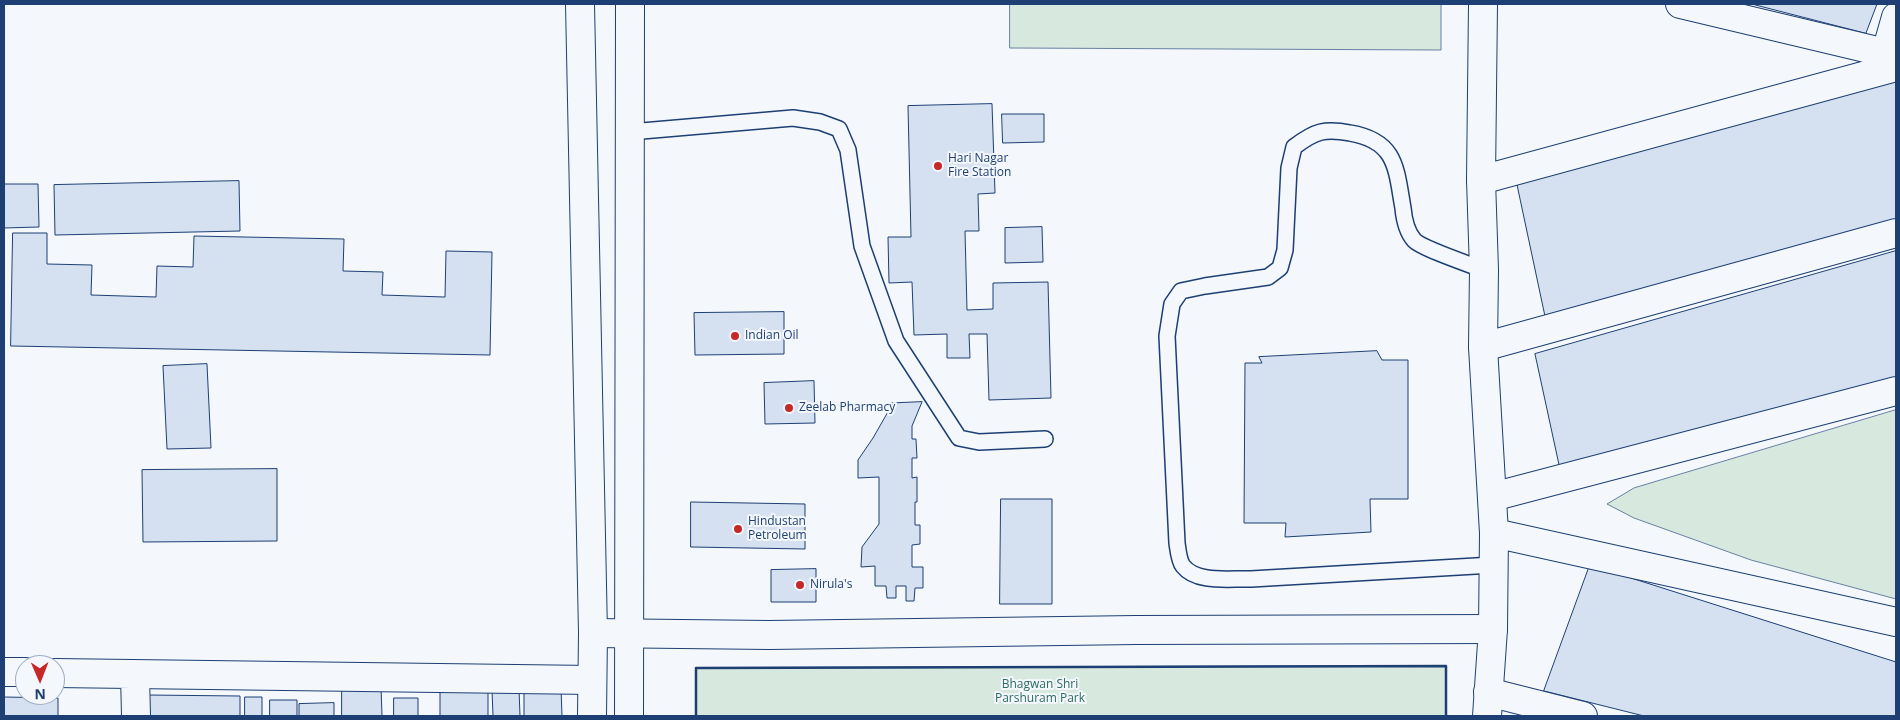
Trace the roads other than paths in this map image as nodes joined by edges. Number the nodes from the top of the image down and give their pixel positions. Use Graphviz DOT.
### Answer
graph roads {
  1 [pos="580,4"];
  2 [pos="630,4"];
  3 [pos="1483,4"];
  4 [pos="1680,4"];
  5 [pos="1896,17"];
  6 [pos="1888,64"];
  7 [pos="630,132"];
  8 [pos="1481,180"];
  9 [pos="1896,233"];
  10 [pos="1484,270"];
  11 [pos="1483,346"];
  12 [pos="1896,391"];
  13 [pos="1045,439"];
  14 [pos="1492,497"];
  15 [pos="1494,533"];
  16 [pos="1493,565"];
  17 [pos="1896,622"];
  18 [pos="1493,629"];
  19 [pos="593,633"];
  20 [pos="629,633"];
  21 [pos="65,673"];
  22 [pos="135,675"];
  23 [pos="592,680"];
  24 [pos="1488,704"];
  25 [pos="136,716"];
  26 [pos="592,716"];
  27 [pos="629,716"];
  28 [pos="1583,716"];
  1 -- 19 [label="street"];
  2 -- 7 [label="street"];
  3 -- 8 [label="street"];
  4 -- 6 [label="street"];
  5 -- 6 [label="street"];
  6 -- 8 [label="street"];
  7 -- 13 [label="lane"];
  7 -- 20 [label="street"];
  8 -- 10 [label="street"];
  9 -- 11 [label="street"];
  10 -- 11 [label="street"];
  10 -- 16 [label="lane"];
  11 -- 14 [label="street"];
  12 -- 14 [label="street"];
  14 -- 15 [label="street"];
  15 -- 16 [label="street"];
  15 -- 17 [label="street"];
  16 -- 18 [label="street"];
  18 -- 20 [label="street"];
  18 -- 24 [label="street"];
  19 -- 20 [label="street"];
  19 -- 23 [label="street"];
  20 -- 27 [label="street"];
  21 -- 22 [label="street"];
  22 -- 23 [label="street"];
  22 -- 25 [label="street"];
  23 -- 26 [label="street"];
  24 -- 28 [label="street"];
}
